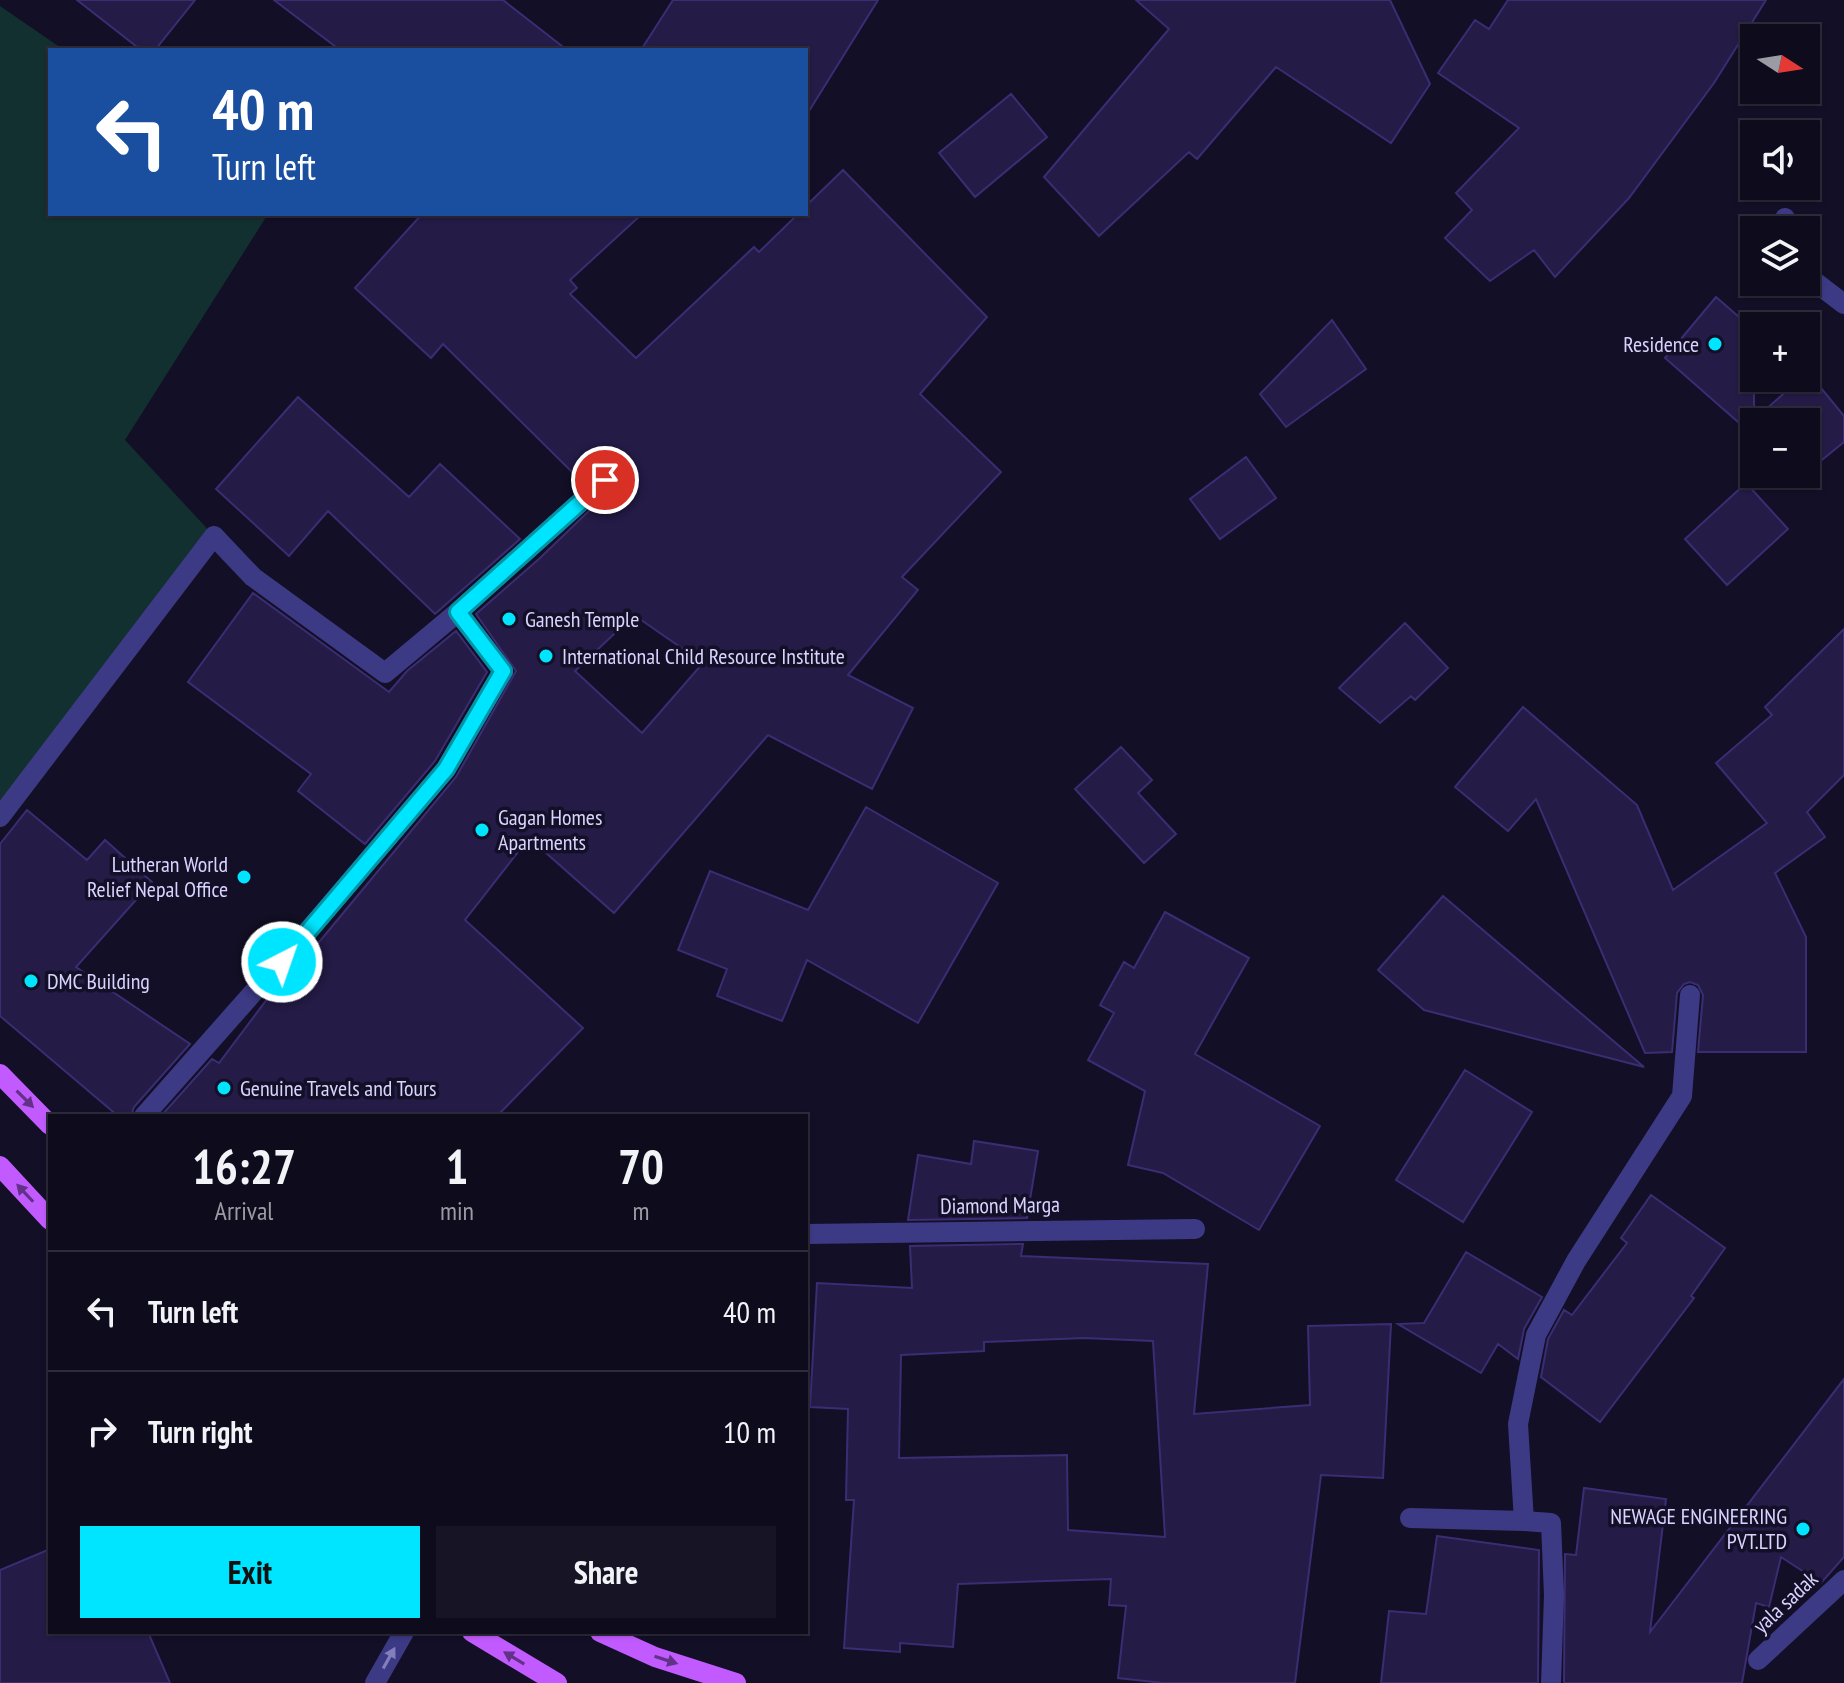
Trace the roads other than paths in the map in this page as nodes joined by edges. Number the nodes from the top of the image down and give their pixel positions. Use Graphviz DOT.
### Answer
graph roads {
  1 [pos="1820,286"];
  2 [pos="1844,304"];
  3 [pos="605,480"];
  4 [pos="458,612"];
  5 [pos="0,817"];
  6 [pos="1690,995"];
  7 [pos="0,1074"];
  8 [pos="146,1114"];
  9 [pos="48,1123"];
  10 [pos="0,1166"];
  11 [pos="48,1218"];
  12 [pos="1195,1229"];
  13 [pos="808,1234"];
  14 [pos="1410,1518"];
  15 [pos="1524,1521"];
  16 [pos="1844,1580"];
  17 [pos="403,1634"];
  18 [pos="475,1634"];
  19 [pos="604,1634"];
  20 [pos="1758,1660"];
  21 [pos="375,1683"];
  22 [pos="557,1683"];
  23 [pos="736,1683"];
  24 [pos="1551,1683"];
  1 -- 2 [label="street"];
  3 -- 4 [label="street"];
  4 -- 5 [label="street"];
  4 -- 8 [label="street"];
  6 -- 15 [label="street"];
  7 -- 9 [label="main road, one-way"];
  11 -- 10 [label="main road, one-way"];
  12 -- 13 [label="street, Diamond Marga"];
  14 -- 15 [label="street"];
  15 -- 24 [label="street"];
  16 -- 20 [label="street, yala sadak"];
  21 -- 17 [label="street, one-way"];
  22 -- 18 [label="main road, one-way"];
  19 -- 23 [label="main road, one-way"];
}
